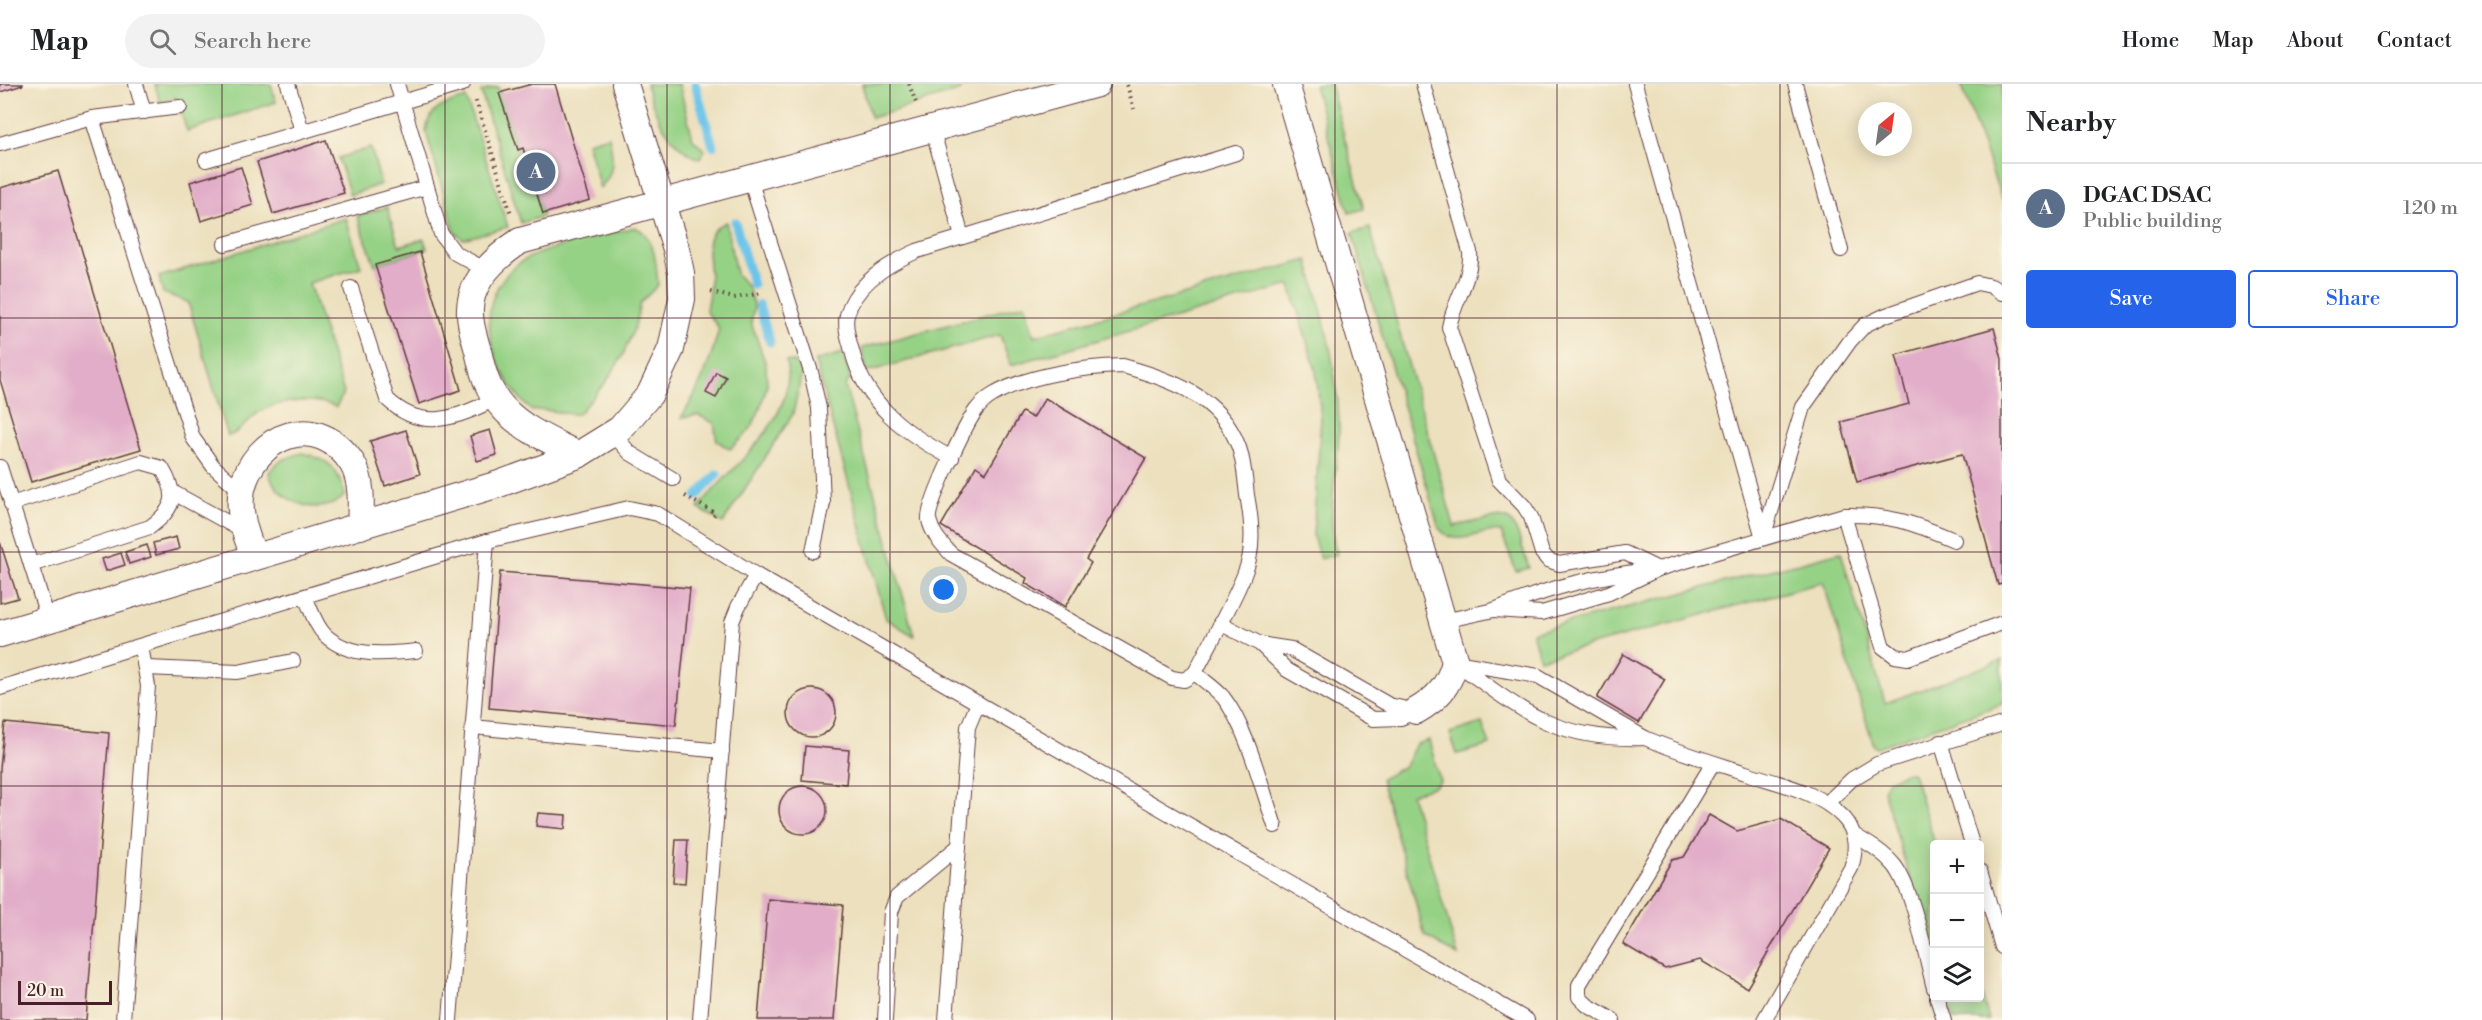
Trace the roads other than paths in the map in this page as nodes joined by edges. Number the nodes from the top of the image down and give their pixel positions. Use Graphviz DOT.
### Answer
graph roads {
  1 [pos="136,84"];
  2 [pos="288,84"];
  3 [pos="397,84"];
  4 [pos="463,84"];
  5 [pos="625,84"];
  6 [pos="1097,84"];
  7 [pos="1286,84"];
  8 [pos="1423,84"];
  9 [pos="1635,84"];
  10 [pos="1794,84"];
  11 [pos="403,103"];
  12 [pos="180,107"];
  13 [pos="144,112"];
  14 [pos="92,118"];
  15 [pos="302,131"];
  16 [pos="933,131"];
  17 [pos="0,144"];
  18 [pos="1236,153"];
  19 [pos="206,160"];
  20 [pos="750,179"];
  21 [pos="427,187"];
  22 [pos="662,202"];
  23 [pos="962,237"];
  24 [pos="225,244"];
  25 [pos="1841,250"];
  26 [pos="486,270"];
  27 [pos="351,288"];
  28 [pos="2002,293"];
  29 [pos="495,399"];
  30 [pos="612,433"];
  31 [pos="578,455"];
  32 [pos="952,458"];
  33 [pos="0,467"];
  34 [pos="673,479"];
  35 [pos="241,491"];
  36 [pos="174,493"];
  37 [pos="11,504"];
  38 [pos="1844,515"];
  39 [pos="360,526"];
  40 [pos="245,532"];
  41 [pos="1763,538"];
  42 [pos="1954,540"];
  43 [pos="487,542"];
  44 [pos="813,551"];
  45 [pos="254,556"];
  46 [pos="31,565"];
  47 [pos="1658,569"];
  48 [pos="756,575"];
  49 [pos="305,597"];
  50 [pos="1494,610"];
  51 [pos="48,619"];
  52 [pos="1443,621"];
  53 [pos="1220,623"];
  54 [pos="2002,623"];
  55 [pos="0,634"];
  56 [pos="1260,644"];
  57 [pos="141,646"];
  58 [pos="416,651"];
  59 [pos="293,661"];
  60 [pos="1455,662"];
  61 [pos="147,668"];
  62 [pos="1195,673"];
  63 [pos="0,688"];
  64 [pos="978,703"];
  65 [pos="1416,711"];
  66 [pos="2002,724"];
  67 [pos="473,727"];
  68 [pos="1645,738"];
  69 [pos="1941,742"];
  70 [pos="722,751"];
  71 [pos="1713,763"];
  72 [pos="1827,803"];
  73 [pos="1275,826"];
  74 [pos="1854,835"];
  75 [pos="1971,840"];
  76 [pos="959,846"];
  77 [pos="1984,885"];
  78 [pos="2002,947"];
  79 [pos="1930,971"];
  80 [pos="1938,1002"];
  81 [pos="123,1020"];
  82 [pos="450,1020"];
  83 [pos="700,1020"];
  84 [pos="885,1020"];
  85 [pos="946,1020"];
  86 [pos="1527,1020"];
  87 [pos="1612,1020"];
  88 [pos="1764,1020"];
  89 [pos="1944,1020"];
  1 -- 13 [label="lane"];
  2 -- 15 [label="lane"];
  3 -- 11 [label="lane"];
  4 -- 11 [label="lane"];
  5 -- 22 [label="street"];
  6 -- 16 [label="street"];
  7 -- 52 [label="street"];
  8 -- 47 [label="lane"];
  9 -- 41 [label="lane"];
  10 -- 25 [label="lane"];
  11 -- 15 [label="lane"];
  11 -- 21 [label="lane"];
  12 -- 13 [label="lane"];
  13 -- 14 [label="lane"];
  14 -- 17 [label="lane"];
  14 -- 35 [label="lane"];
  15 -- 19 [label="lane"];
  16 -- 20 [label="street"];
  16 -- 23 [label="lane"];
  18 -- 23 [label="lane"];
  20 -- 22 [label="street"];
  20 -- 44 [label="lane"];
  21 -- 24 [label="lane"];
  21 -- 26 [label="lane"];
  22 -- 26 [label="street"];
  22 -- 30 [label="street"];
  23 -- 32 [label="lane"];
  26 -- 29 [label="street"];
  27 -- 29 [label="lane"];
  28 -- 41 [label="lane"];
  29 -- 31 [label="street"];
  30 -- 31 [label="street"];
  30 -- 34 [label="lane"];
  31 -- 39 [label="street"];
  32 -- 53 [label="lane"];
  32 -- 62 [label="lane"];
  33 -- 37 [label="lane"];
  35 -- 39 [label="street"];
  35 -- 40 [label="street"];
  36 -- 37 [label="lane"];
  36 -- 40 [label="lane"];
  36 -- 46 [label="lane"];
  37 -- 46 [label="lane"];
  38 -- 41 [label="lane"];
  38 -- 42 [label="lane"];
  38 -- 54 [label="lane"];
  39 -- 45 [label="street"];
  40 -- 45 [label="street"];
  41 -- 47 [label="lane"];
  43 -- 48 [label="lane"];
  43 -- 49 [label="lane"];
  43 -- 67 [label="lane"];
  45 -- 51 [label="street"];
  46 -- 51 [label="lane"];
  47 -- 50 [label="lane"];
  47 -- 50 [label="lane"];
  48 -- 64 [label="lane"];
  48 -- 70 [label="lane"];
  49 -- 57 [label="lane"];
  49 -- 58 [label="lane"];
  50 -- 52 [label="lane"];
  51 -- 55 [label="street"];
  52 -- 60 [label="street"];
  53 -- 56 [label="lane"];
  53 -- 62 [label="lane"];
  56 -- 65 [label="lane"];
  56 -- 65 [label="lane"];
  57 -- 61 [label="lane"];
  57 -- 63 [label="lane"];
  59 -- 61 [label="lane"];
  60 -- 65 [label="street"];
  60 -- 68 [label="lane"];
  60 -- 68 [label="lane"];
  61 -- 81 [label="lane"];
  62 -- 73 [label="lane"];
  64 -- 76 [label="lane"];
  64 -- 86 [label="lane"];
  66 -- 69 [label="lane"];
  67 -- 70 [label="lane"];
  67 -- 82 [label="lane"];
  68 -- 71 [label="lane"];
  69 -- 72 [label="lane"];
  69 -- 75 [label="lane"];
  70 -- 83 [label="lane"];
  71 -- 72 [label="lane"];
  71 -- 87 [label="lane"];
  72 -- 74 [label="lane"];
  74 -- 79 [label="lane"];
  74 -- 88 [label="lane"];
  76 -- 84 [label="lane"];
  76 -- 85 [label="lane"];
  77 -- 78 [label="lane"];
  80 -- 89 [label="lane"];
}
